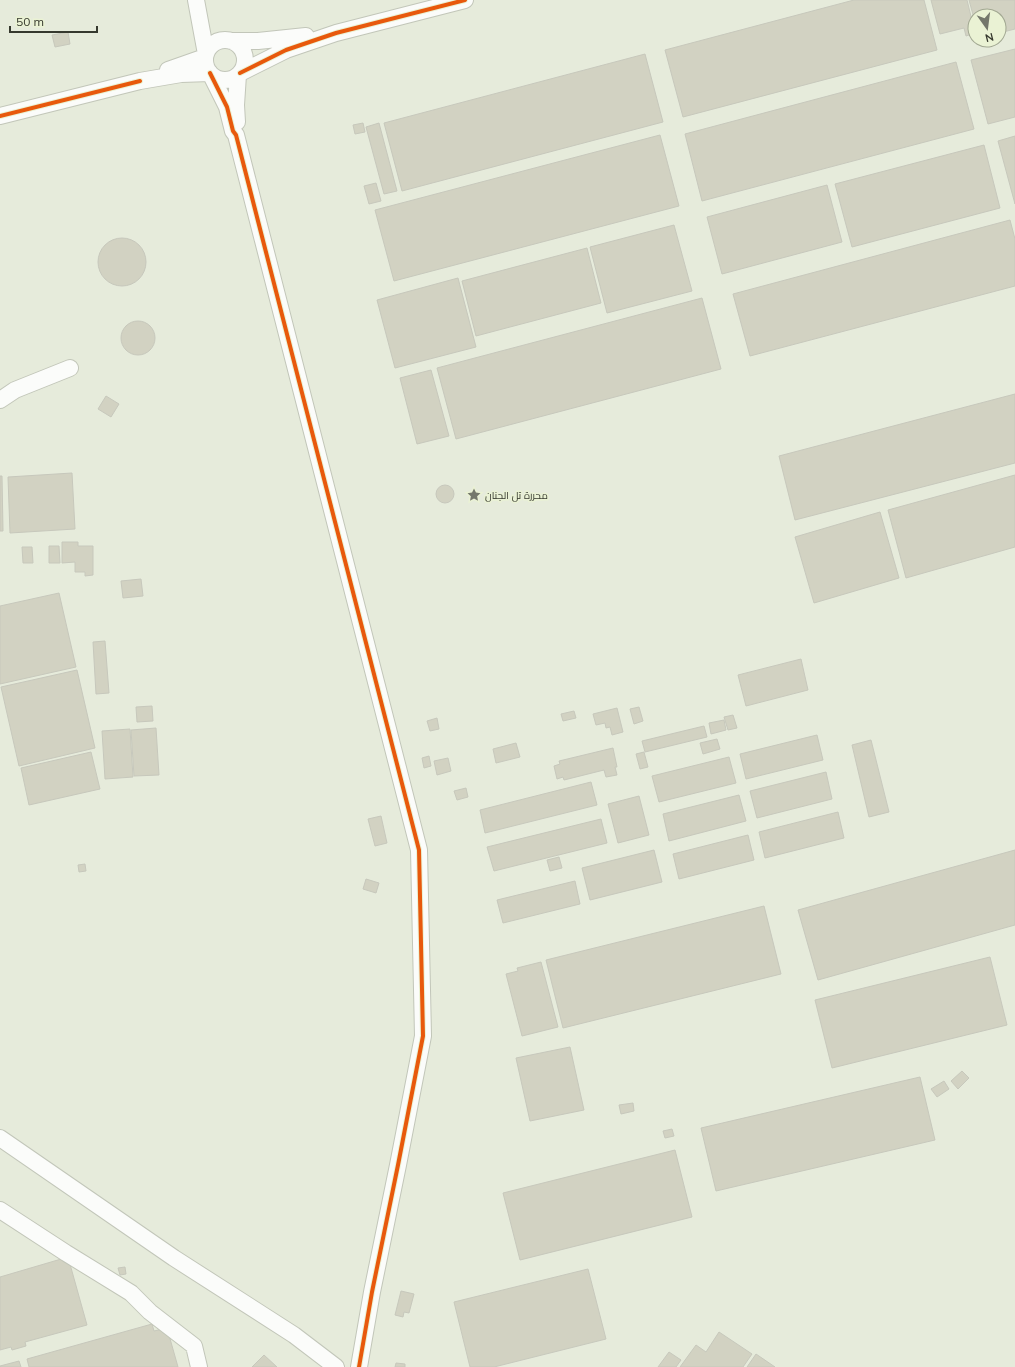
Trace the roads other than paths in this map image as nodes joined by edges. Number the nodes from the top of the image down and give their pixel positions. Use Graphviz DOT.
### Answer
graph roads {
  1 [pos="196,0"];
  2 [pos="465,0"];
  3 [pos="202,30"];
  4 [pos="336,33"];
  5 [pos="226,41"];
  6 [pos="205,55"];
  7 [pos="210,73"];
  8 [pos="239,74"];
  9 [pos="140,81"];
  10 [pos="0,116"];
  11 [pos="236,135"];
  12 [pos="70,368"];
  13 [pos="0,400"];
  14 [pos="0,1138"];
  15 [pos="0,1210"];
  16 [pos="199,1367"];
  17 [pos="336,1367"];
  18 [pos="359,1367"];
  1 -- 3 [label="street"];
  2 -- 4 [label="street"];
  3 -- 5 [label="street"];
  3 -- 6 [label="street"];
  4 -- 5 [label="street"];
  4 -- 8 [label="street"];
  5 -- 6 [label="street"];
  5 -- 8 [label="street"];
  6 -- 7 [label="street"];
  6 -- 9 [label="street"];
  7 -- 8 [label="street"];
  7 -- 9 [label="street"];
  7 -- 11 [label="street"];
  8 -- 11 [label="street"];
  9 -- 10 [label="street"];
  11 -- 18 [label="street"];
  12 -- 13 [label="street"];
  14 -- 17 [label="street"];
  15 -- 16 [label="street"];
}
